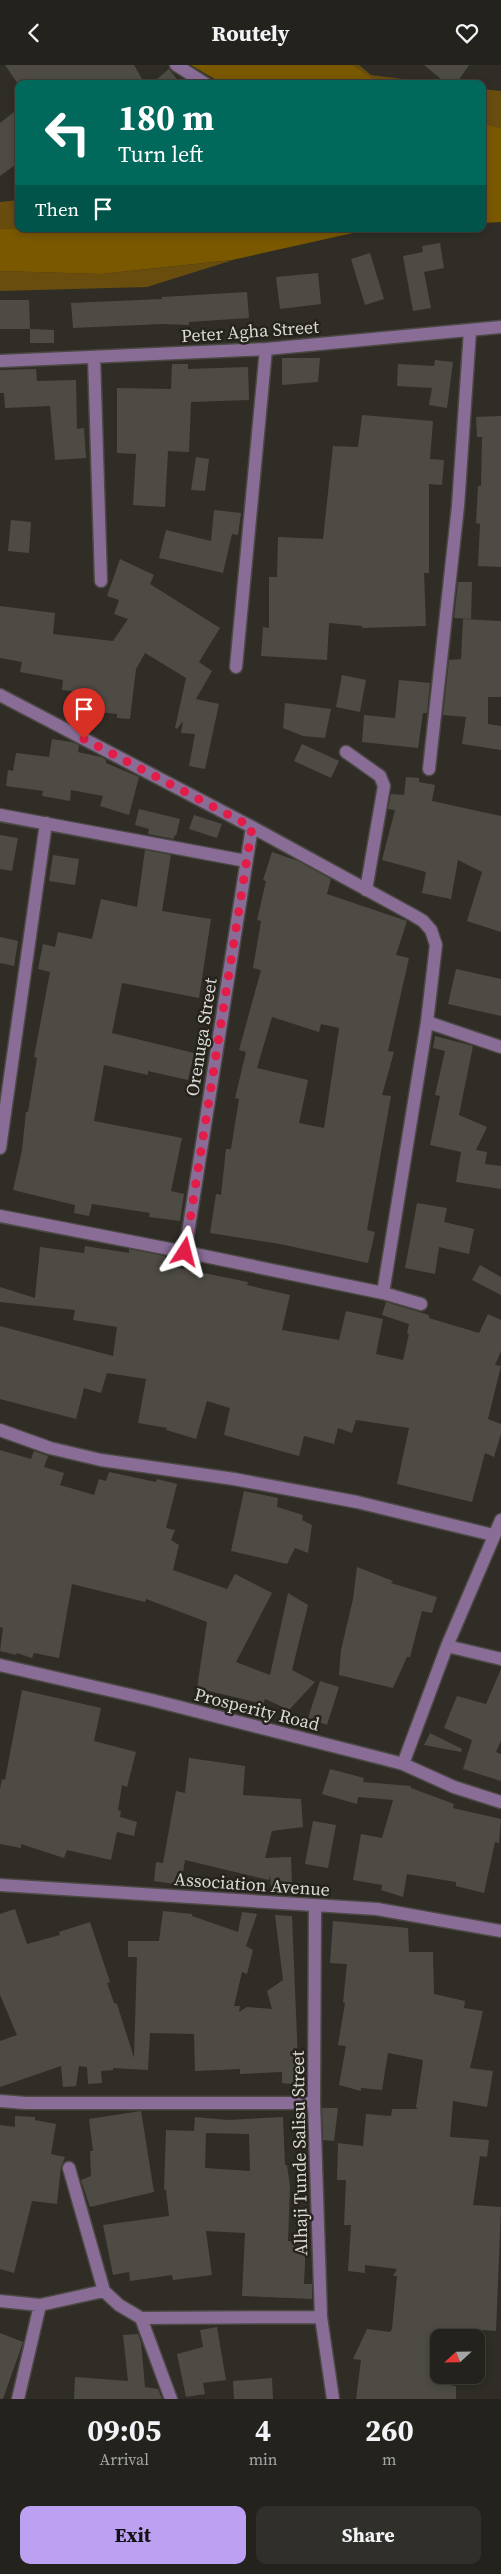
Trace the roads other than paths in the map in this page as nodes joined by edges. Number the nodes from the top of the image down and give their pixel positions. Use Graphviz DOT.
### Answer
graph roads {
  1 [pos="176,65"];
  2 [pos="200,80"];
  3 [pos="501,327"];
  4 [pos="470,331"];
  5 [pos="266,349"];
  6 [pos="94,357"];
  7 [pos="0,361"];
  8 [pos="101,581"];
  9 [pos="236,667"];
  10 [pos="0,695"];
  11 [pos="346,752"];
  12 [pos="429,769"];
  13 [pos="0,815"];
  14 [pos="46,823"];
  15 [pos="252,827"];
  16 [pos="246,861"];
  17 [pos="366,890"];
  18 [pos="427,1022"];
  19 [pos="501,1047"];
  20 [pos="0,1148"];
  21 [pos="0,1216"];
  22 [pos="185,1252"];
  23 [pos="383,1293"];
  24 [pos="421,1305"];
  25 [pos="0,1430"];
  26 [pos="501,1520"];
  27 [pos="493,1535"];
  28 [pos="447,1646"];
  29 [pos="501,1659"];
  30 [pos="0,1665"];
  31 [pos="402,1764"];
  32 [pos="501,1802"];
  33 [pos="0,1885"];
  34 [pos="315,1906"];
  35 [pos="501,1931"];
  36 [pos="0,2101"];
  37 [pos="314,2103"];
  38 [pos="69,2168"];
  39 [pos="104,2291"];
  40 [pos="0,2301"];
  41 [pos="40,2305"];
  42 [pos="320,2317"];
  43 [pos="141,2318"];
  44 [pos="18,2399"];
  45 [pos="171,2399"];
  46 [pos="333,2399"];
  1 -- 2 [label="street"];
  3 -- 4 [label="street, Peter Agha Street"];
  4 -- 5 [label="street, Peter Agha Street"];
  4 -- 12 [label="street"];
  5 -- 6 [label="street, Peter Agha Street"];
  5 -- 9 [label="street"];
  6 -- 7 [label="street, Peter Agha Street"];
  6 -- 8 [label="street"];
  10 -- 15 [label="street"];
  11 -- 17 [label="street"];
  13 -- 14 [label="street"];
  14 -- 16 [label="street"];
  14 -- 20 [label="street"];
  15 -- 16 [label="street, Orenuga Street"];
  15 -- 17 [label="street"];
  16 -- 22 [label="street, Orenuga Street"];
  17 -- 18 [label="street"];
  18 -- 19 [label="street"];
  18 -- 23 [label="street"];
  21 -- 22 [label="street"];
  22 -- 23 [label="street"];
  23 -- 24 [label="street"];
  25 -- 27 [label="street"];
  26 -- 27 [label="street"];
  27 -- 28 [label="street"];
  28 -- 29 [label="street"];
  28 -- 31 [label="street"];
  30 -- 31 [label="street, Prosperity Road"];
  31 -- 32 [label="street, Prosperity Road"];
  33 -- 34 [label="street, Association Avenue"];
  34 -- 35 [label="street, Association Avenue"];
  34 -- 37 [label="street, Alhaji Tunde Salisu Street"];
  36 -- 37 [label="street"];
  37 -- 42 [label="street, Alhaji Tunde Salisu Street"];
  38 -- 39 [label="street"];
  39 -- 41 [label="street"];
  39 -- 43 [label="street"];
  40 -- 41 [label="street"];
  41 -- 44 [label="street"];
  42 -- 43 [label="street"];
  42 -- 46 [label="street, Alhaji Tunde Salisu Street"];
  43 -- 45 [label="street"];
}
